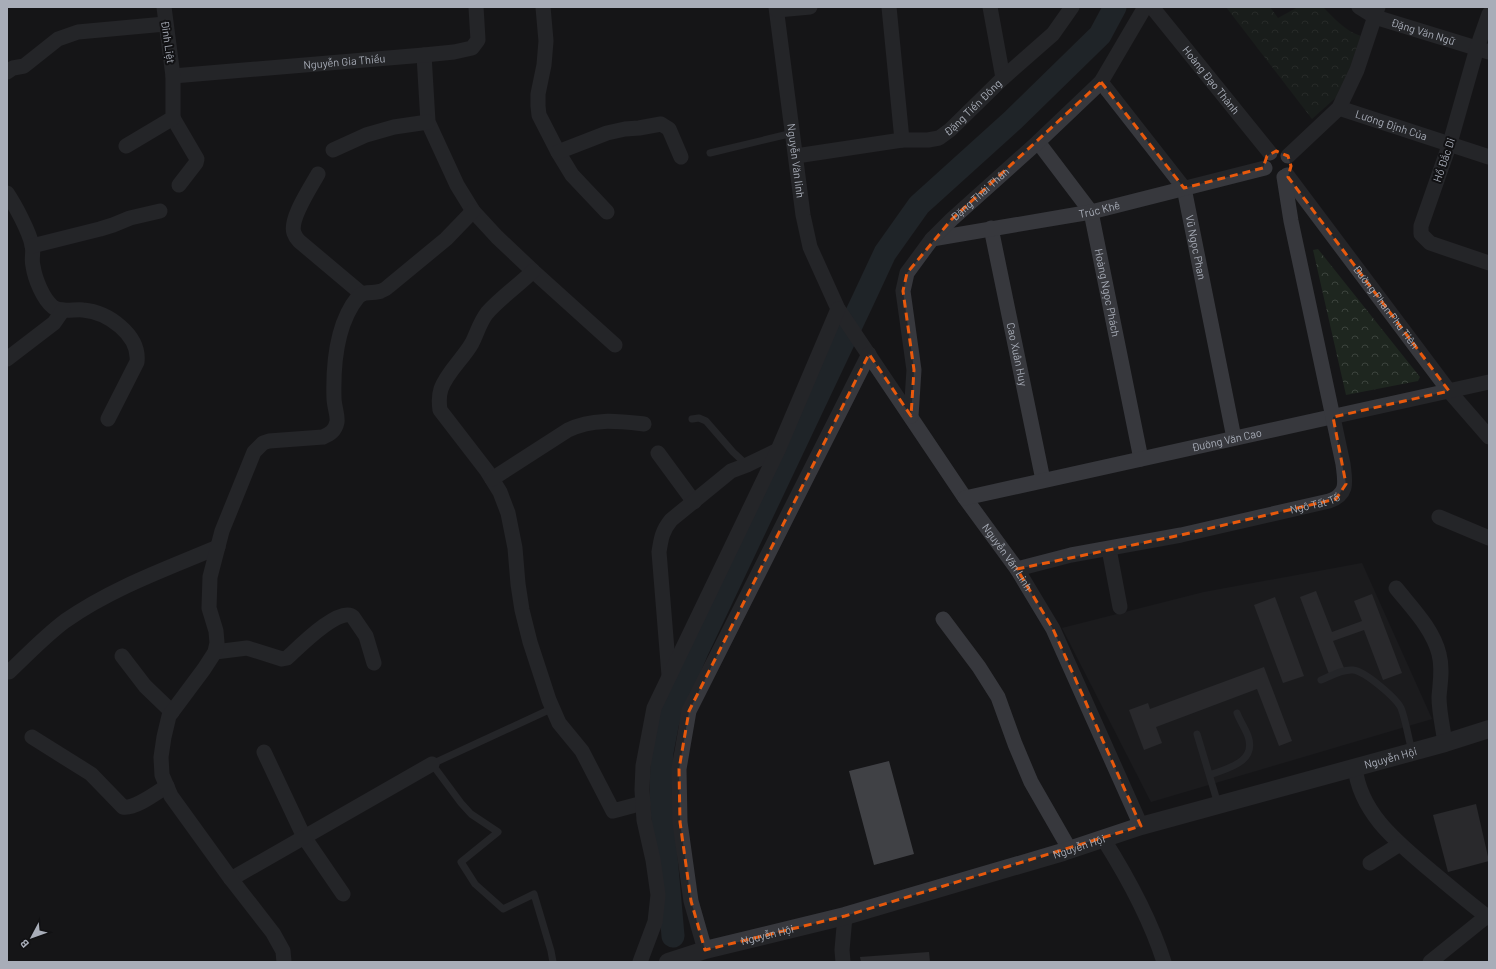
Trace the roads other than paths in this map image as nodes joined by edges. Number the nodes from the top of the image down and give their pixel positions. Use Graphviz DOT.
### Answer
graph roads {
  1 [pos="164,7"];
  2 [pos="476,7"];
  3 [pos="543,7"];
  4 [pos="810,7"];
  5 [pos="889,7"];
  6 [pos="990,7"];
  7 [pos="1072,7"];
  8 [pos="1145,7"];
  9 [pos="1152,7"];
  10 [pos="1359,7"];
  11 [pos="777,8"];
  12 [pos="1376,12"];
  13 [pos="1489,14"];
  14 [pos="165,24"];
  15 [pos="1483,50"];
  16 [pos="424,55"];
  17 [pos="7,72"];
  18 [pos="173,76"];
  19 [pos="1003,78"];
  20 [pos="1101,82"];
  21 [pos="1339,108"];
  22 [pos="173,118"];
  23 [pos="428,122"];
  24 [pos="793,133"];
  25 [pos="902,140"];
  26 [pos="1038,142"];
  27 [pos="1450,143"];
  28 [pos="126,146"];
  29 [pos="333,150"];
  30 [pos="558,152"];
  31 [pos="710,153"];
  32 [pos="1270,153"];
  33 [pos="796,156"];
  34 [pos="1288,156"];
  35 [pos="681,157"];
  36 [pos="1489,157"];
  37 [pos="1264,168"];
  38 [pos="318,174"];
  39 [pos="1285,176"];
  40 [pos="179,185"];
  41 [pos="1184,188"];
  42 [pos="7,193"];
  43 [pos="160,211"];
  44 [pos="473,211"];
  45 [pos="607,212"];
  46 [pos="1091,212"];
  47 [pos="1316,212"];
  48 [pos="1291,221"];
  49 [pos="991,228"];
  50 [pos="932,239"];
  51 [pos="32,246"];
  52 [pos="1489,263"];
  53 [pos="533,271"];
  54 [pos="362,294"];
  55 [pos="838,309"];
  56 [pos="63,310"];
  57 [pos="615,345"];
  58 [pos="869,354"];
  59 [pos="7,359"];
  60 [pos="1489,382"];
  61 [pos="1449,391"];
  62 [pos="911,416"];
  63 [pos="1333,417"];
  64 [pos="108,418"];
  65 [pos="692,419"];
  66 [pos="644,424"];
  67 [pos="1489,437"];
  68 [pos="1234,438"];
  69 [pos="778,450"];
  70 [pos="658,453"];
  71 [pos="1141,459"];
  72 [pos="748,466"];
  73 [pos="492,479"];
  74 [pos="1043,480"];
  75 [pos="965,498"];
  76 [pos="694,502"];
  77 [pos="1439,517"];
  78 [pos="1489,538"];
  79 [pos="218,547"];
  80 [pos="1109,549"];
  81 [pos="1017,569"];
  82 [pos="1396,588"];
  83 [pos="1120,607"];
  84 [pos="943,619"];
  85 [pos="215,652"];
  86 [pos="122,656"];
  87 [pos="374,663"];
  88 [pos="9,672"];
  89 [pos="669,676"];
  90 [pos="1321,680"];
  91 [pos="553,708"];
  92 [pos="172,712"];
  93 [pos="1237,713"];
  94 [pos="1489,729"];
  95 [pos="1197,734"];
  96 [pos="32,737"];
  97 [pos="1445,743"];
  98 [pos="1412,751"];
  99 [pos="264,752"];
  100 [pos="432,764"];
  101 [pos="1355,767"];
  102 [pos="1210,775"];
  103 [pos="167,786"];
  104 [pos="643,803"];
  105 [pos="1218,804"];
  106 [pos="1141,826"];
  107 [pos="304,837"];
  108 [pos="1104,840"];
  109 [pos="1400,844"];
  110 [pos="1070,850"];
  111 [pos="1370,863"];
  112 [pos="231,880"];
  113 [pos="342,894"];
  114 [pos="845,916"];
  115 [pos="1488,917"];
  116 [pos="705,950"];
  117 [pos="284,962"];
  118 [pos="553,962"];
  119 [pos="640,962"];
  120 [pos="668,962"];
  121 [pos="844,962"];
  122 [pos="1164,962"];
  123 [pos="1430,962"];
  1 -- 14 [label="street, Đinh Liệt"];
  2 -- 16 [label="street, Nguyễn Gia Thiều"];
  3 -- 30 [label="street"];
  4 -- 11 [label="street"];
  5 -- 25 [label="street"];
  6 -- 19 [label="street"];
  7 -- 19 [label="street, Đặng Tiến Đông"];
  8 -- 20 [label="street, Đặng Thái Thân"];
  9 -- 32 [label="street, Hoàng Đạo Thành"];
  10 -- 12 [label="street, Đặng Văn Ngữ"];
  11 -- 24 [label="street, Nguyễn Văn linh"];
  12 -- 15 [label="street, Đặng Văn Ngữ"];
  12 -- 21 [label="street"];
  13 -- 15 [label="street, Hồ Đắc Di"];
  14 -- 17 [label="street"];
  14 -- 18 [label="street, Đinh Liệt"];
  15 -- 27 [label="street, Hồ Đắc Di"];
  16 -- 18 [label="street, Nguyễn Gia Thiều"];
  16 -- 23 [label="street"];
  18 -- 22 [label="street, Đinh Liệt"];
  19 -- 25 [label="street, Đặng Tiến Đông"];
  20 -- 26 [label="street, Đặng Thái Thân"];
  20 -- 41 [label="street, Vũ Ngọc Phan"];
  21 -- 27 [label="street, Lương Định Của"];
  21 -- 34 [label="street"];
  22 -- 28 [label="street"];
  22 -- 40 [label="street"];
  23 -- 29 [label="street"];
  23 -- 44 [label="street"];
  24 -- 31 [label="lane"];
  24 -- 33 [label="street, Nguyễn Văn linh"];
  25 -- 33 [label="street, Đặng Tiến Đông"];
  26 -- 46 [label="street, Hoàng Ngọc Phách"];
  26 -- 50 [label="street, Đặng Thái Thân"];
  27 -- 36 [label="street, Lương Định Của"];
  27 -- 52 [label="street, Hồ Đắc Di"];
  30 -- 35 [label="street"];
  30 -- 45 [label="street"];
  32 -- 34 [label="street"];
  32 -- 37 [label="street"];
  33 -- 55 [label="street, Nguyễn Văn linh"];
  34 -- 39 [label="street"];
  37 -- 39 [label="street"];
  37 -- 41 [label="street, Trúc Khê"];
  38 -- 54 [label="street"];
  39 -- 47 [label="street, Đường Phan Phu Tiên"];
  39 -- 48 [label="street, Ngô Tất Tố"];
  41 -- 46 [label="street, Trúc Khê"];
  41 -- 68 [label="street, Vũ Ngọc Phan"];
  42 -- 51 [label="street"];
  43 -- 51 [label="street"];
  44 -- 53 [label="street"];
  44 -- 54 [label="street"];
  46 -- 49 [label="street, Trúc Khê"];
  46 -- 71 [label="street, Hoàng Ngọc Phách"];
  47 -- 48 [label="street"];
  47 -- 61 [label="street, Đường Phan Phu Tiên"];
  48 -- 63 [label="street, Ngô Tất Tố"];
  49 -- 50 [label="street, Trúc Khê"];
  49 -- 74 [label="street, Cao Xuân Huy"];
  50 -- 62 [label="street, Đặng Thái Thân"];
  51 -- 56 [label="street"];
  53 -- 57 [label="street"];
  53 -- 73 [label="street"];
  54 -- 79 [label="street"];
  55 -- 58 [label="street, Nguyễn Văn Linh"];
  55 -- 69 [label="street"];
  56 -- 59 [label="street"];
  56 -- 64 [label="street"];
  58 -- 62 [label="street, Nguyễn Văn Linh"];
  58 -- 116 [label="street"];
  60 -- 61 [label="street, Đường Văn Cao"];
  61 -- 63 [label="street, Đường Văn Cao"];
  61 -- 67 [label="street, Đường Phan Phu Tiên"];
  62 -- 75 [label="street, Nguyễn Văn Linh"];
  63 -- 68 [label="street, Đường Văn Cao"];
  63 -- 80 [label="street, Ngô Tất Tố"];
  65 -- 72 [label="lane"];
  66 -- 73 [label="street"];
  68 -- 71 [label="street, Đường Văn Cao"];
  69 -- 72 [label="street"];
  69 -- 89 [label="street"];
  70 -- 76 [label="street"];
  71 -- 74 [label="street, Đường Văn Cao"];
  72 -- 76 [label="street"];
  73 -- 91 [label="street"];
  74 -- 75 [label="street, Đường Văn Cao"];
  75 -- 81 [label="street, Nguyễn Văn Linh"];
  76 -- 89 [label="street"];
  77 -- 78 [label="street"];
  79 -- 85 [label="street"];
  79 -- 88 [label="street"];
  80 -- 81 [label="street, Ngô Tất Tố"];
  80 -- 83 [label="street"];
  81 -- 106 [label="street, Nguyễn Văn Linh"];
  82 -- 97 [label="street"];
  84 -- 110 [label="street"];
  85 -- 87 [label="street"];
  85 -- 92 [label="street"];
  86 -- 92 [label="street"];
  89 -- 104 [label="street"];
  90 -- 98 [label="lane"];
  91 -- 100 [label="lane"];
  91 -- 104 [label="street"];
  92 -- 103 [label="street"];
  93 -- 102 [label="lane"];
  94 -- 97 [label="street, Nguyễn Hội"];
  95 -- 102 [label="lane"];
  96 -- 103 [label="street"];
  97 -- 98 [label="street, Nguyễn Hội"];
  98 -- 101 [label="street, Nguyễn Hội"];
  99 -- 107 [label="street"];
  100 -- 107 [label="street"];
  100 -- 118 [label="lane"];
  101 -- 105 [label="street, Nguyễn Hội"];
  101 -- 109 [label="street"];
  102 -- 105 [label="lane"];
  103 -- 112 [label="street"];
  104 -- 119 [label="street"];
  105 -- 106 [label="street, Nguyễn Hội"];
  106 -- 108 [label="street, Nguyễn Hội"];
  107 -- 112 [label="street"];
  107 -- 113 [label="street"];
  108 -- 110 [label="street, Nguyễn Hội"];
  108 -- 122 [label="street"];
  109 -- 111 [label="street"];
  109 -- 115 [label="street"];
  110 -- 114 [label="street, Nguyễn Hội"];
  112 -- 117 [label="street"];
  114 -- 116 [label="street, Nguyễn Hội"];
  114 -- 121 [label="street"];
  115 -- 123 [label="street"];
  116 -- 120 [label="street, Nguyễn Hội"];
}
